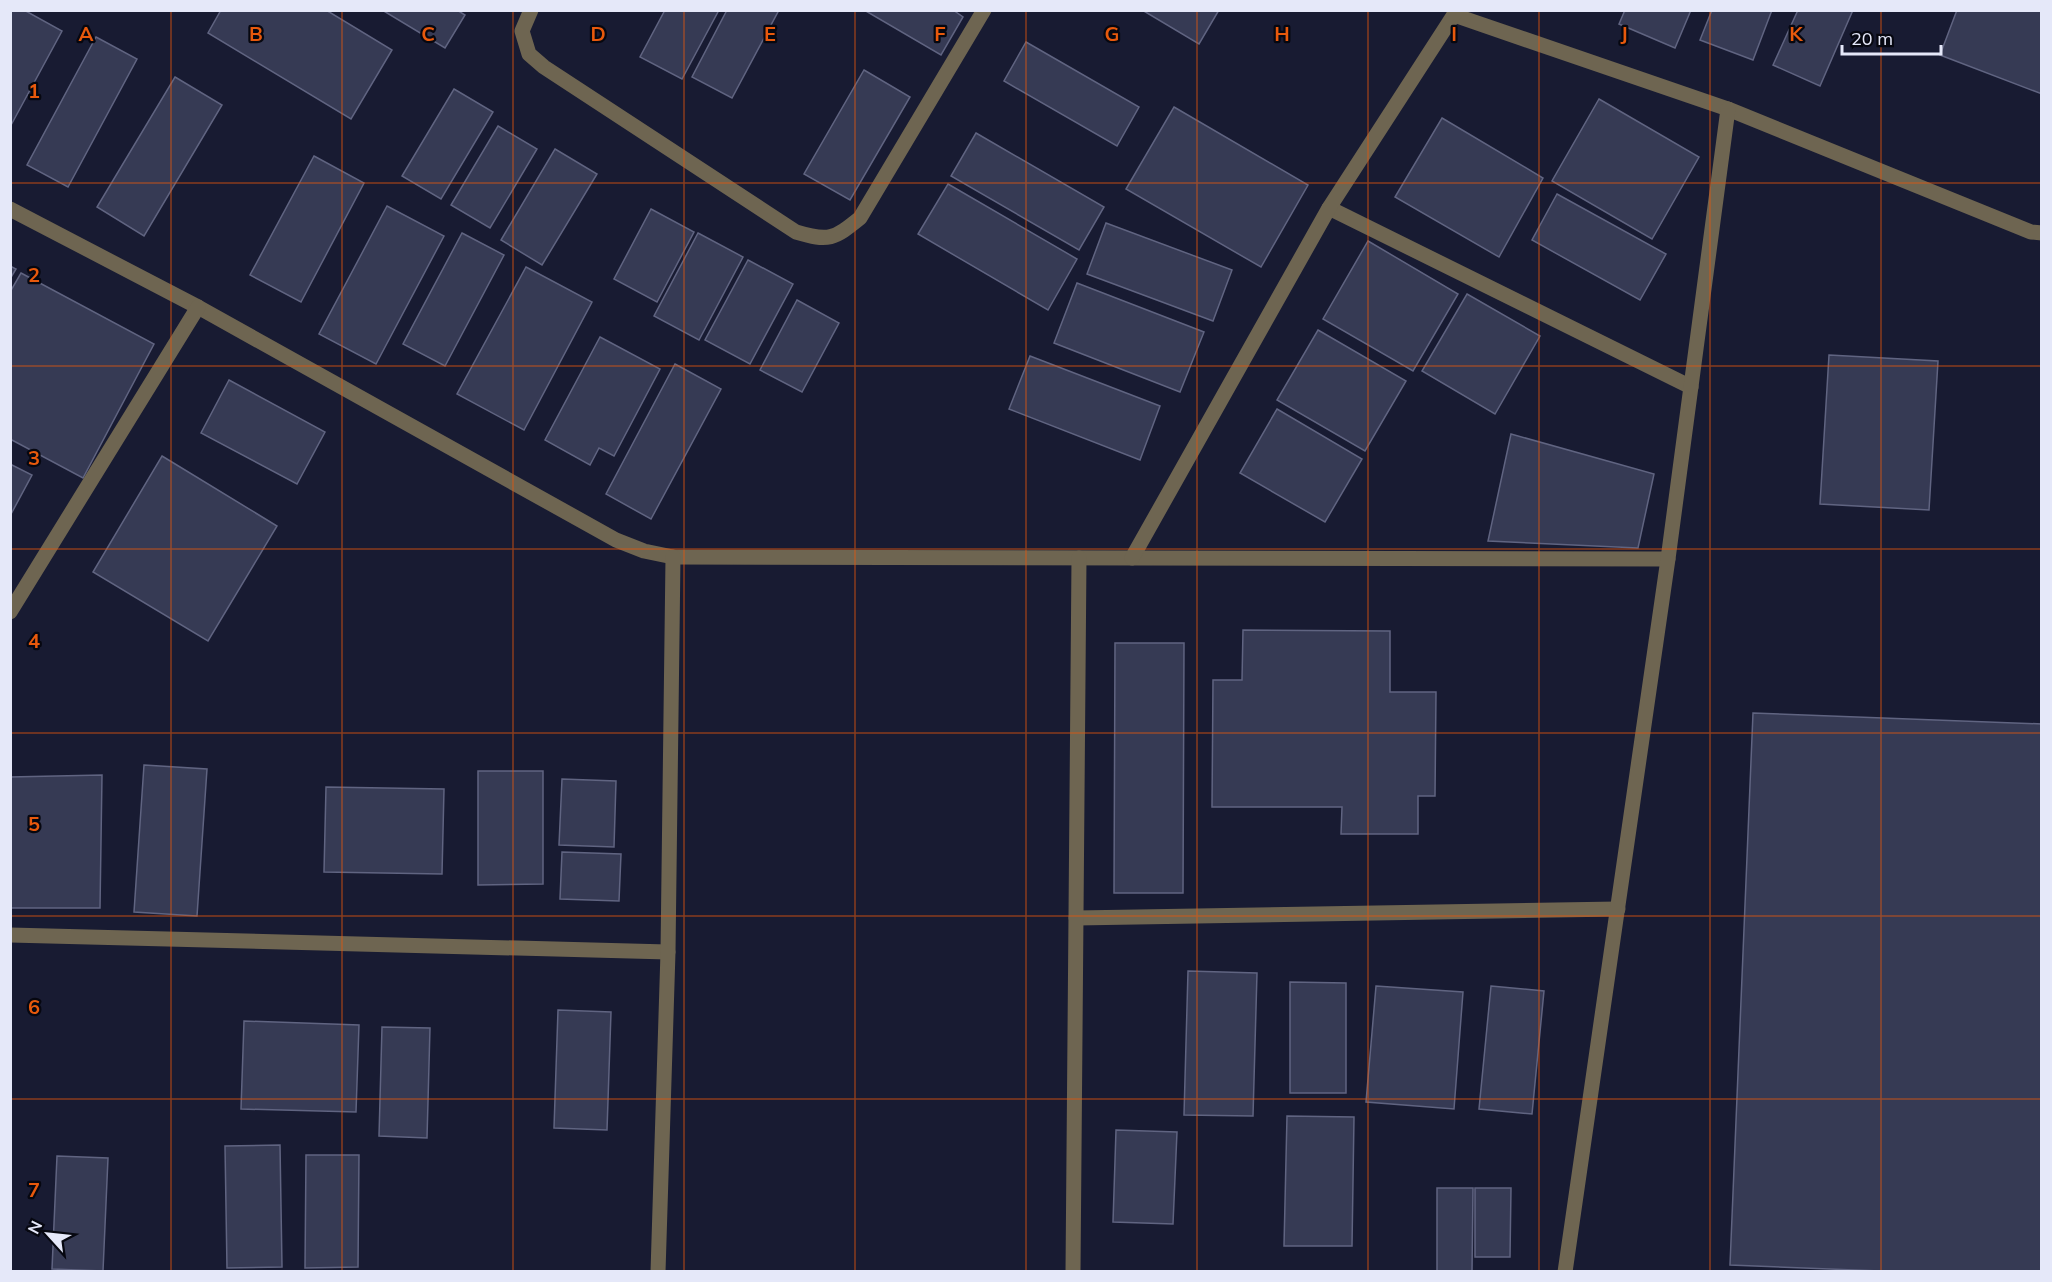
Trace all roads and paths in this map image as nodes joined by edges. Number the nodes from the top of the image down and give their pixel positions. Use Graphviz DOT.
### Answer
graph roads {
  1 [pos="531,10"];
  2 [pos="984,10"];
  3 [pos="1455,13"];
  4 [pos="1728,109"];
  5 [pos="1329,208"];
  6 [pos="10,209"];
  7 [pos="2042,233"];
  8 [pos="198,308"];
  9 [pos="1691,387"];
  10 [pos="673,557"];
  11 [pos="1079,558"];
  12 [pos="1132,558"];
  13 [pos="1668,559"];
  14 [pos="10,612"];
  15 [pos="1618,909"];
  16 [pos="1076,918"];
  17 [pos="10,935"];
  18 [pos="668,952"];
  19 [pos="658,1272"];
  20 [pos="1073,1272"];
  21 [pos="1565,1272"];
  1 -- 2 [label="lane"];
  3 -- 4 [label="lane"];
  3 -- 5 [label="lane"];
  4 -- 7 [label="lane"];
  4 -- 9 [label="lane"];
  5 -- 9 [label="lane"];
  5 -- 12 [label="lane"];
  6 -- 8 [label="lane"];
  8 -- 10 [label="lane"];
  8 -- 14 [label="lane"];
  9 -- 13 [label="lane"];
  10 -- 11 [label="lane"];
  10 -- 18 [label="lane"];
  11 -- 12 [label="lane"];
  11 -- 16 [label="lane"];
  12 -- 13 [label="lane"];
  13 -- 15 [label="lane"];
  15 -- 16 [label="lane"];
  15 -- 21 [label="lane"];
  16 -- 20 [label="lane"];
  17 -- 18 [label="lane"];
  18 -- 19 [label="lane"];
}
